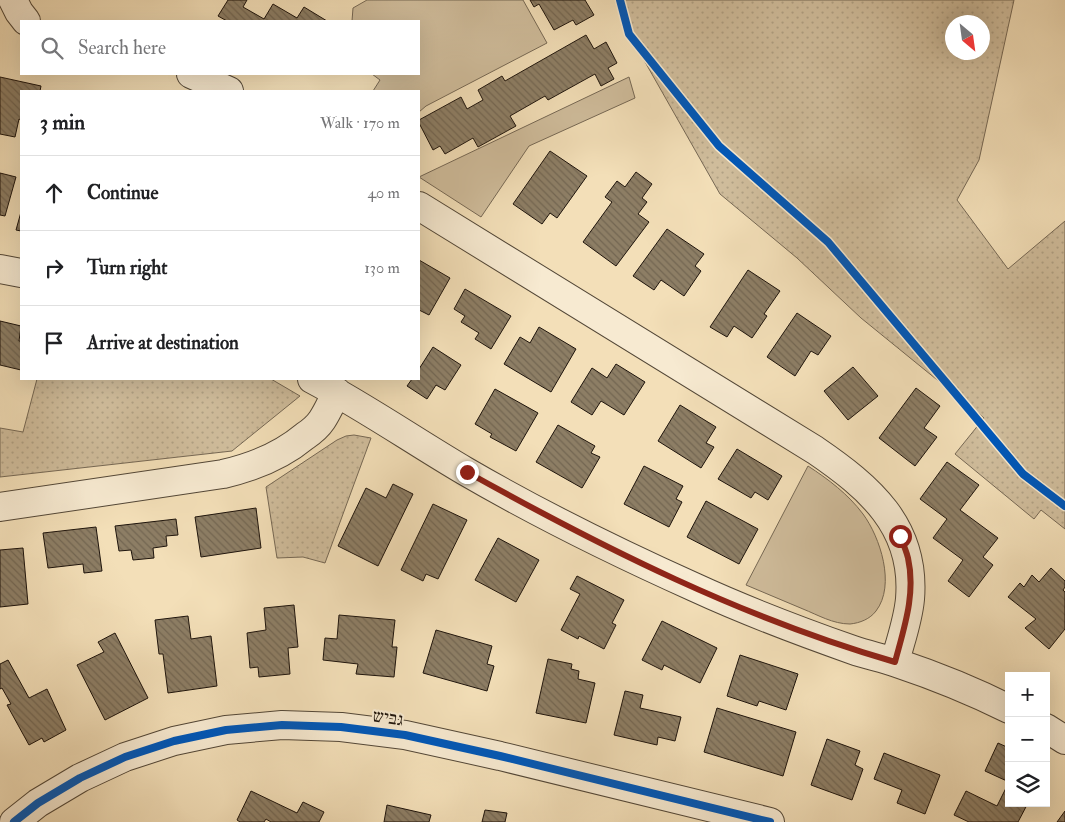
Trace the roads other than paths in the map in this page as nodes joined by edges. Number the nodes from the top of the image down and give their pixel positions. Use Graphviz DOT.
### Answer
graph roads {
  1 [pos="13,0"];
  2 [pos="25,20"];
  3 [pos="193,75"];
  4 [pos="227,90"];
  5 [pos="420,207"];
  6 [pos="0,269"];
  7 [pos="20,274"];
  8 [pos="314,380"];
  9 [pos="337,392"];
  10 [pos="0,507"];
  11 [pos="895,662"];
  12 [pos="1005,707"];
  13 [pos="1050,731"];
  14 [pos="1065,740"];
  15 [pos="14,822"];
  16 [pos="770,822"];
  1 -- 2 [label="street"];
  3 -- 4 [label="street"];
  5 -- 11 [label="street"];
  6 -- 7 [label="street"];
  8 -- 9 [label="street"];
  9 -- 10 [label="street"];
  9 -- 11 [label="street"];
  11 -- 12 [label="street"];
  13 -- 14 [label="street"];
  15 -- 16 [label="street, גביש"];
}
